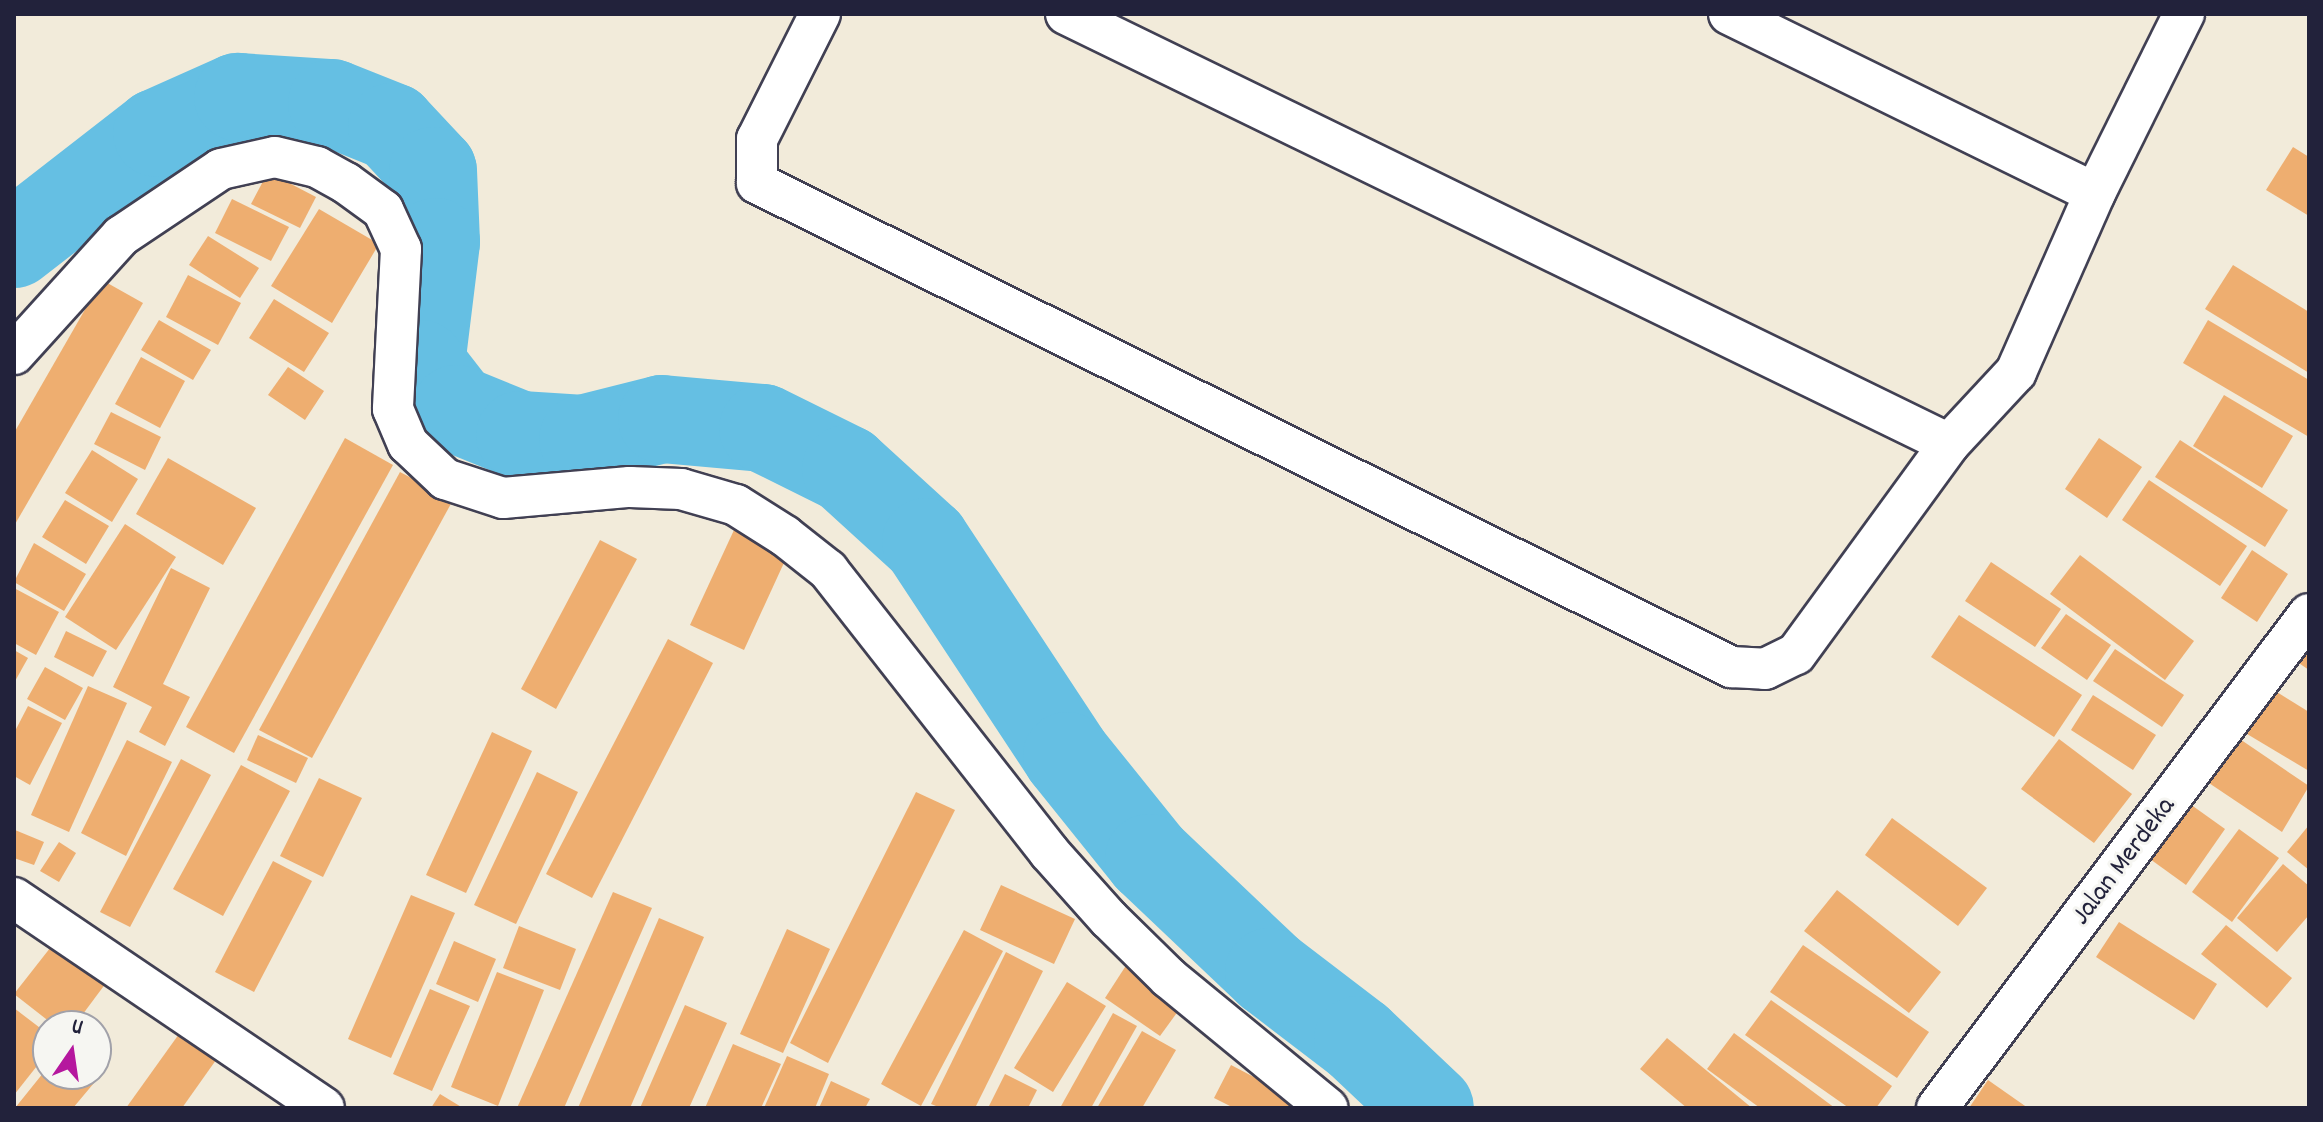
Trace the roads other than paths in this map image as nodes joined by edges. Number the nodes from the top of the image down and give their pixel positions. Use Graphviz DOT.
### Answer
graph roads {
  1 [pos="820,14"];
  2 [pos="1066,14"];
  3 [pos="1729,14"];
  4 [pos="2184,14"];
  5 [pos="2095,193"];
  6 [pos="14,354"];
  7 [pos="1949,444"];
  8 [pos="2309,614"];
  9 [pos="14,898"];
  10 [pos="324,1108"];
  11 [pos="1327,1108"];
  12 [pos="1937,1108"];
  1 -- 7 [label="street"];
  2 -- 7 [label="street"];
  3 -- 5 [label="street"];
  4 -- 5 [label="street"];
  5 -- 7 [label="street"];
  6 -- 11 [label="street"];
  8 -- 12 [label="street, Jalan Merdeka"];
  9 -- 10 [label="street"];
}
